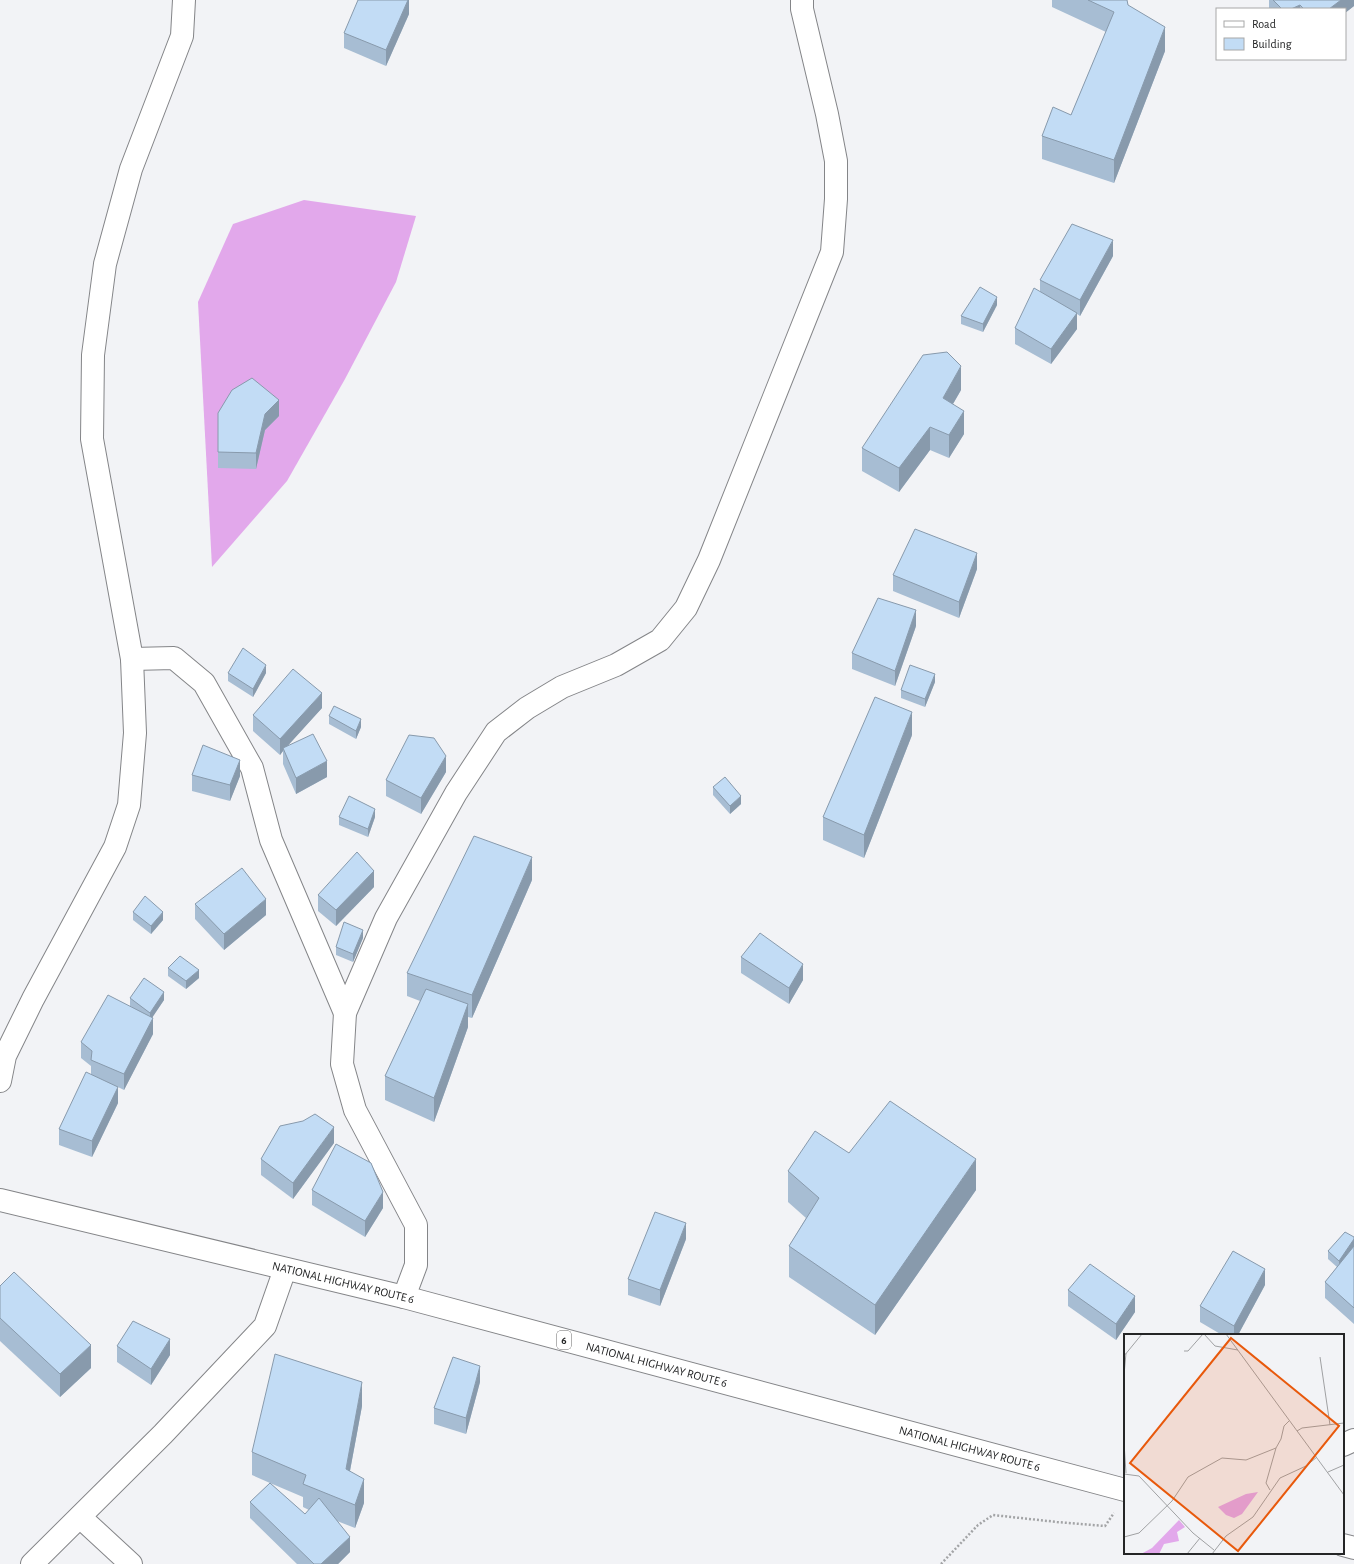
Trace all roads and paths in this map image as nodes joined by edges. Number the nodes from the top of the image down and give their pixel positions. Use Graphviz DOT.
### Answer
graph roads {
  1 [pos="184,0"];
  2 [pos="802,0"];
  3 [pos="132,659"];
  4 [pos="345,1013"];
  5 [pos="0,1082"];
  6 [pos="0,1200"];
  7 [pos="285,1269"];
  8 [pos="404,1297"];
  9 [pos="1354,1440"];
  10 [pos="1344,1444"];
  11 [pos="1121,1499"];
  12 [pos="80,1516"];
  13 [pos="1344,1545"];
  14 [pos="1354,1548"];
  15 [pos="32,1564"];
  16 [pos="131,1564"];
  17 [pos="942,1564"];
  1 -- 3 [label="main road"];
  2 -- 4 [label="main road"];
  3 -- 4 [label="main road"];
  3 -- 5 [label="main road"];
  4 -- 8 [label="main road"];
  6 -- 7 [label="main road, NATIONAL HIGHWAY ROUTE 6 / 6"];
  7 -- 8 [label="main road, NATIONAL HIGHWAY ROUTE 6 / 6"];
  7 -- 12 [label="main road"];
  8 -- 11 [label="main road, NATIONAL HIGHWAY ROUTE 6 / 6"];
  9 -- 10 [label="main road"];
  11 -- 17 [label="path"];
  12 -- 15 [label="main road"];
  12 -- 16 [label="main road"];
  13 -- 14 [label="main road"];
}
